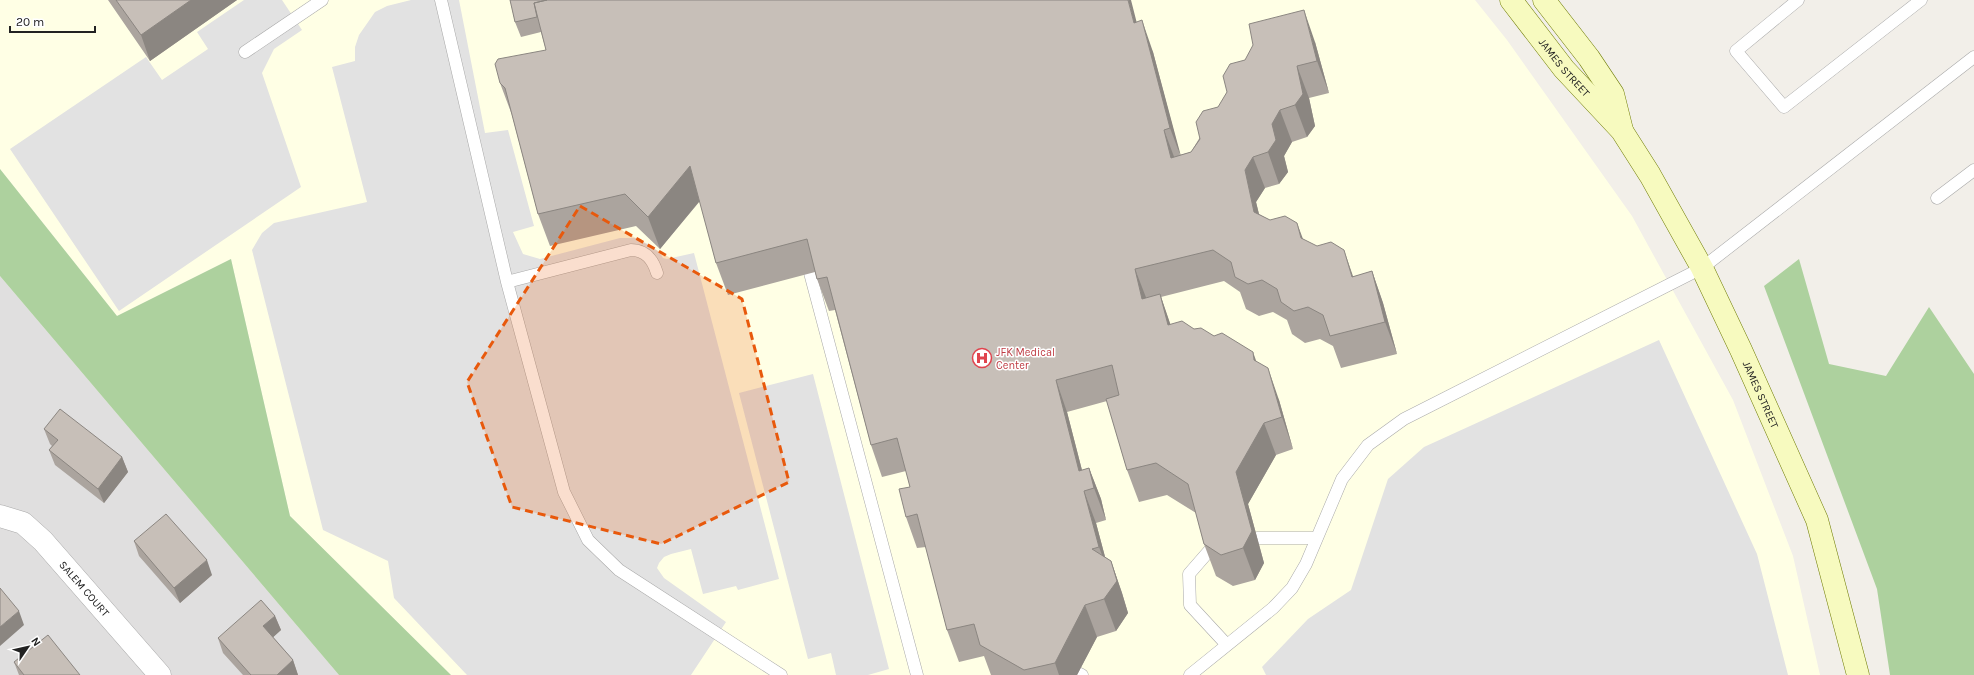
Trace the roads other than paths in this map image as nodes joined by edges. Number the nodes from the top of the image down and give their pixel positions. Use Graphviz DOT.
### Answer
graph roads {
  1 [pos="322,0"];
  2 [pos="441,0"];
  3 [pos="1511,0"];
  4 [pos="1544,0"];
  5 [pos="1798,0"];
  6 [pos="1921,0"];
  7 [pos="245,52"];
  8 [pos="1974,57"];
  9 [pos="1622,131"];
  10 [pos="1974,170"];
  11 [pos="1937,198"];
  12 [pos="1702,268"];
  13 [pos="657,273"];
  14 [pos="810,273"];
  15 [pos="508,282"];
  16 [pos="0,516"];
  17 [pos="1257,538"];
  18 [pos="1317,538"];
  19 [pos="1209,550"];
  20 [pos="1227,645"];
  21 [pos="160,675"];
  22 [pos="781,675"];
  23 [pos="917,675"];
  24 [pos="1190,675"];
  25 [pos="1858,675"];
  1 -- 7 [label="lane"];
  2 -- 15 [label="lane"];
  3 -- 9 [label="street, JAMES STREET"];
  4 -- 9 [label="street, JAMES STREET"];
  5 -- 6 [label="lane"];
  8 -- 12 [label="lane"];
  9 -- 12 [label="street, JAMES STREET"];
  10 -- 11 [label="lane"];
  12 -- 18 [label="lane"];
  12 -- 25 [label="street, JAMES STREET"];
  13 -- 15 [label="lane"];
  14 -- 23 [label="lane"];
  15 -- 22 [label="lane"];
  16 -- 21 [label="street, SALEM COURT"];
  17 -- 18 [label="lane"];
  18 -- 20 [label="lane"];
  19 -- 20 [label="lane"];
  20 -- 24 [label="lane"];
}
